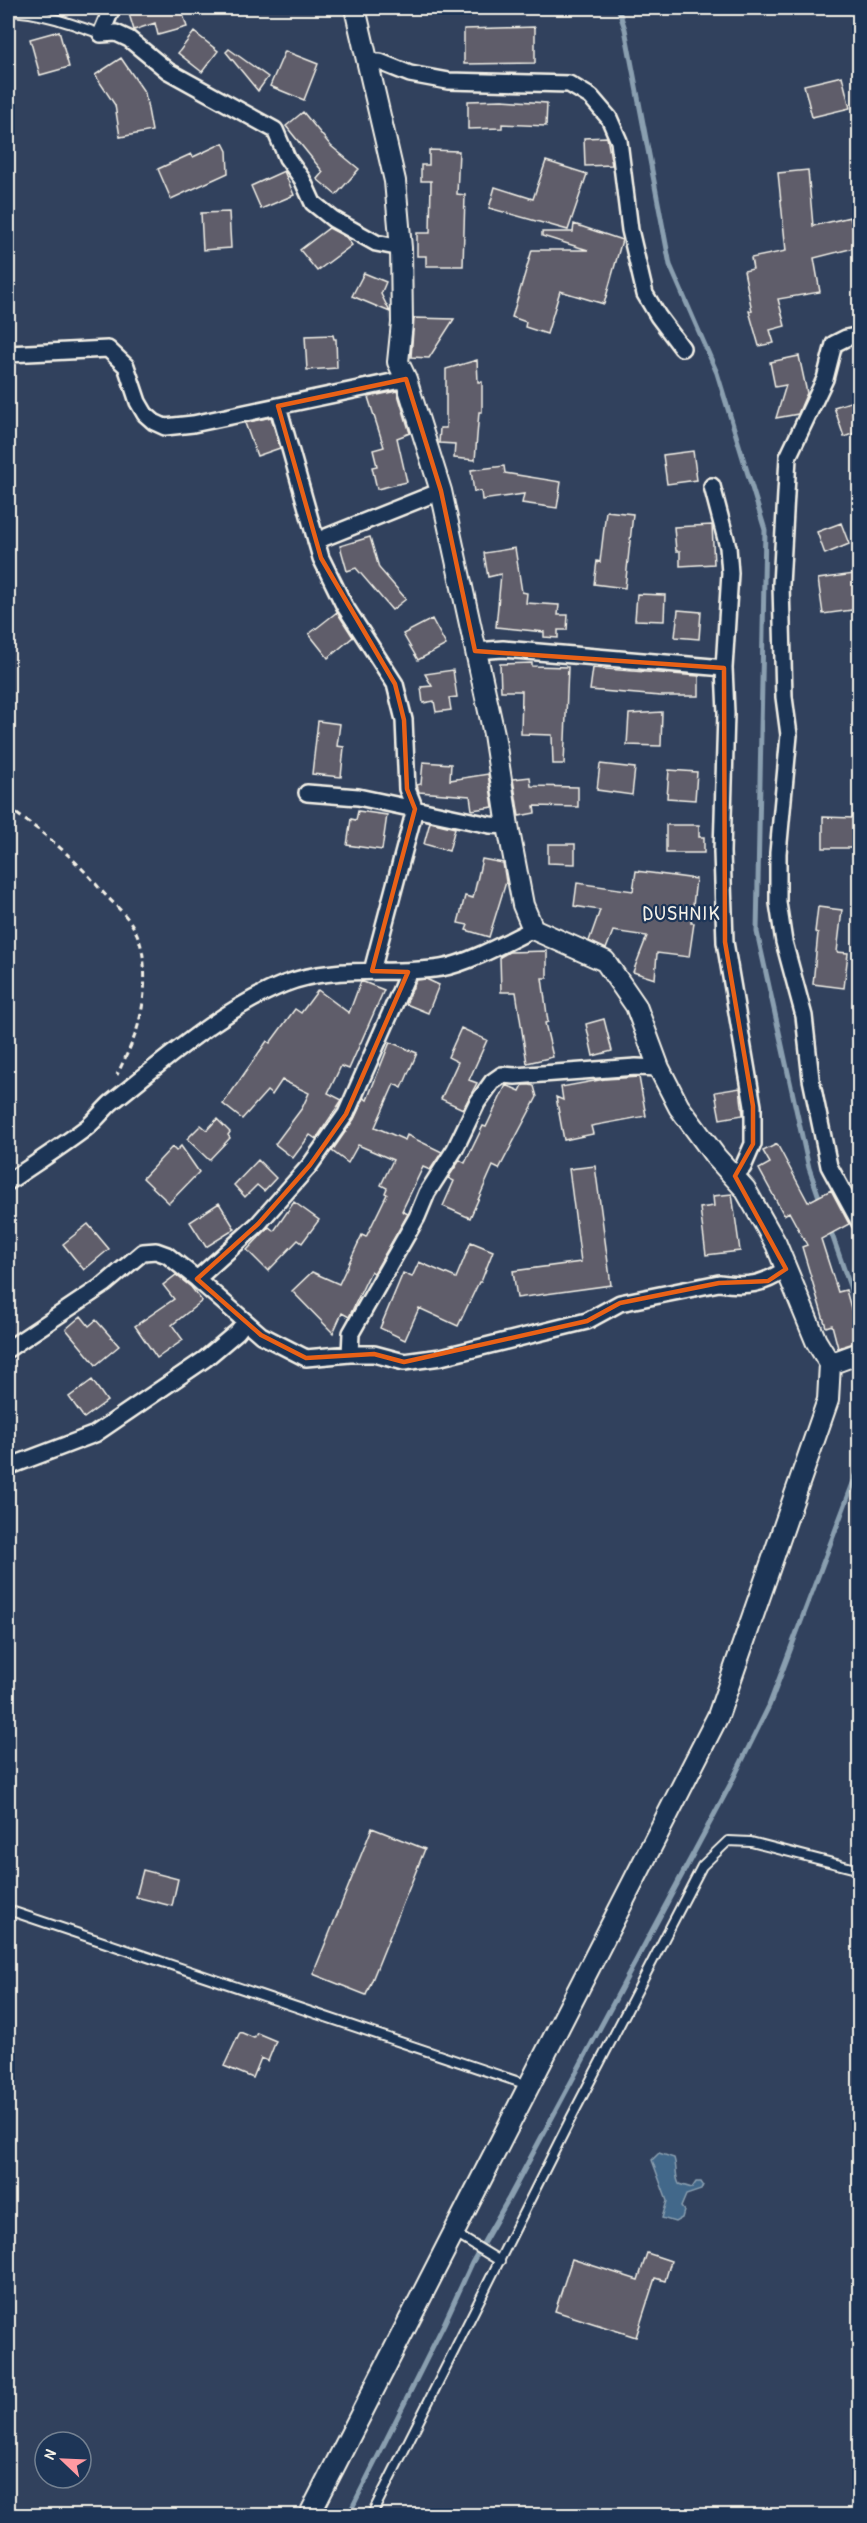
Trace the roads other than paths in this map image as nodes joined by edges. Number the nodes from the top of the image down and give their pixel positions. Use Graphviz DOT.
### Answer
graph roads {
  1 [pos="112,8"];
  2 [pos="355,8"];
  3 [pos="8,11"];
  4 [pos="100,34"];
  5 [pos="368,62"];
  6 [pos="401,248"];
  7 [pos="860,335"];
  8 [pos="682,348"];
  9 [pos="8,354"];
  10 [pos="405,379"];
  11 [pos="278,406"];
  12 [pos="712,486"];
  13 [pos="441,491"];
  14 [pos="316,540"];
  15 [pos="475,651"];
  16 [pos="724,668"];
  17 [pos="307,793"];
  18 [pos="415,809"];
  19 [pos="508,826"];
  20 [pos="533,929"];
  21 [pos="372,971"];
  22 [pos="409,971"];
  23 [pos="659,1068"];
  24 [pos="735,1176"];
  25 [pos="8,1182"];
  26 [pos="860,1223"];
  27 [pos="786,1269"];
  28 [pos="197,1279"];
  29 [pos="245,1322"];
  30 [pos="8,1349"];
  31 [pos="858,1353"];
  32 [pos="350,1354"];
  33 [pos="830,1364"];
  34 [pos="8,1467"];
  35 [pos="860,1870"];
  36 [pos="8,1910"];
  37 [pos="528,2085"];
  38 [pos="461,2237"];
  39 [pos="500,2261"];
  40 [pos="309,2516"];
  41 [pos="370,2516"];
  1 -- 4 [label="street"];
  2 -- 5 [label="street"];
  3 -- 4 [label="lane"];
  4 -- 6 [label="street"];
  5 -- 6 [label="street"];
  5 -- 8 [label="street"];
  6 -- 10 [label="street"];
  7 -- 26 [label="street"];
  9 -- 11 [label="street"];
  10 -- 11 [label="street"];
  10 -- 13 [label="street"];
  11 -- 14 [label="street"];
  12 -- 16 [label="street"];
  13 -- 14 [label="street"];
  13 -- 15 [label="street"];
  14 -- 18 [label="street"];
  15 -- 16 [label="street"];
  15 -- 19 [label="street"];
  16 -- 24 [label="street"];
  17 -- 18 [label="street"];
  18 -- 19 [label="street"];
  18 -- 21 [label="street"];
  19 -- 20 [label="street"];
  20 -- 22 [label="street"];
  20 -- 23 [label="street"];
  21 -- 22 [label="street"];
  21 -- 25 [label="street"];
  22 -- 28 [label="street"];
  23 -- 24 [label="street"];
  23 -- 32 [label="street"];
  24 -- 27 [label="street"];
  27 -- 32 [label="street"];
  27 -- 33 [label="street"];
  28 -- 29 [label="street"];
  28 -- 30 [label="street"];
  29 -- 32 [label="street"];
  29 -- 34 [label="street"];
  31 -- 33 [label="street"];
  33 -- 37 [label="street"];
  35 -- 39 [label="lane"];
  36 -- 37 [label="lane"];
  37 -- 38 [label="street"];
  38 -- 39 [label="lane"];
  38 -- 40 [label="street"];
  39 -- 41 [label="lane"];
}
